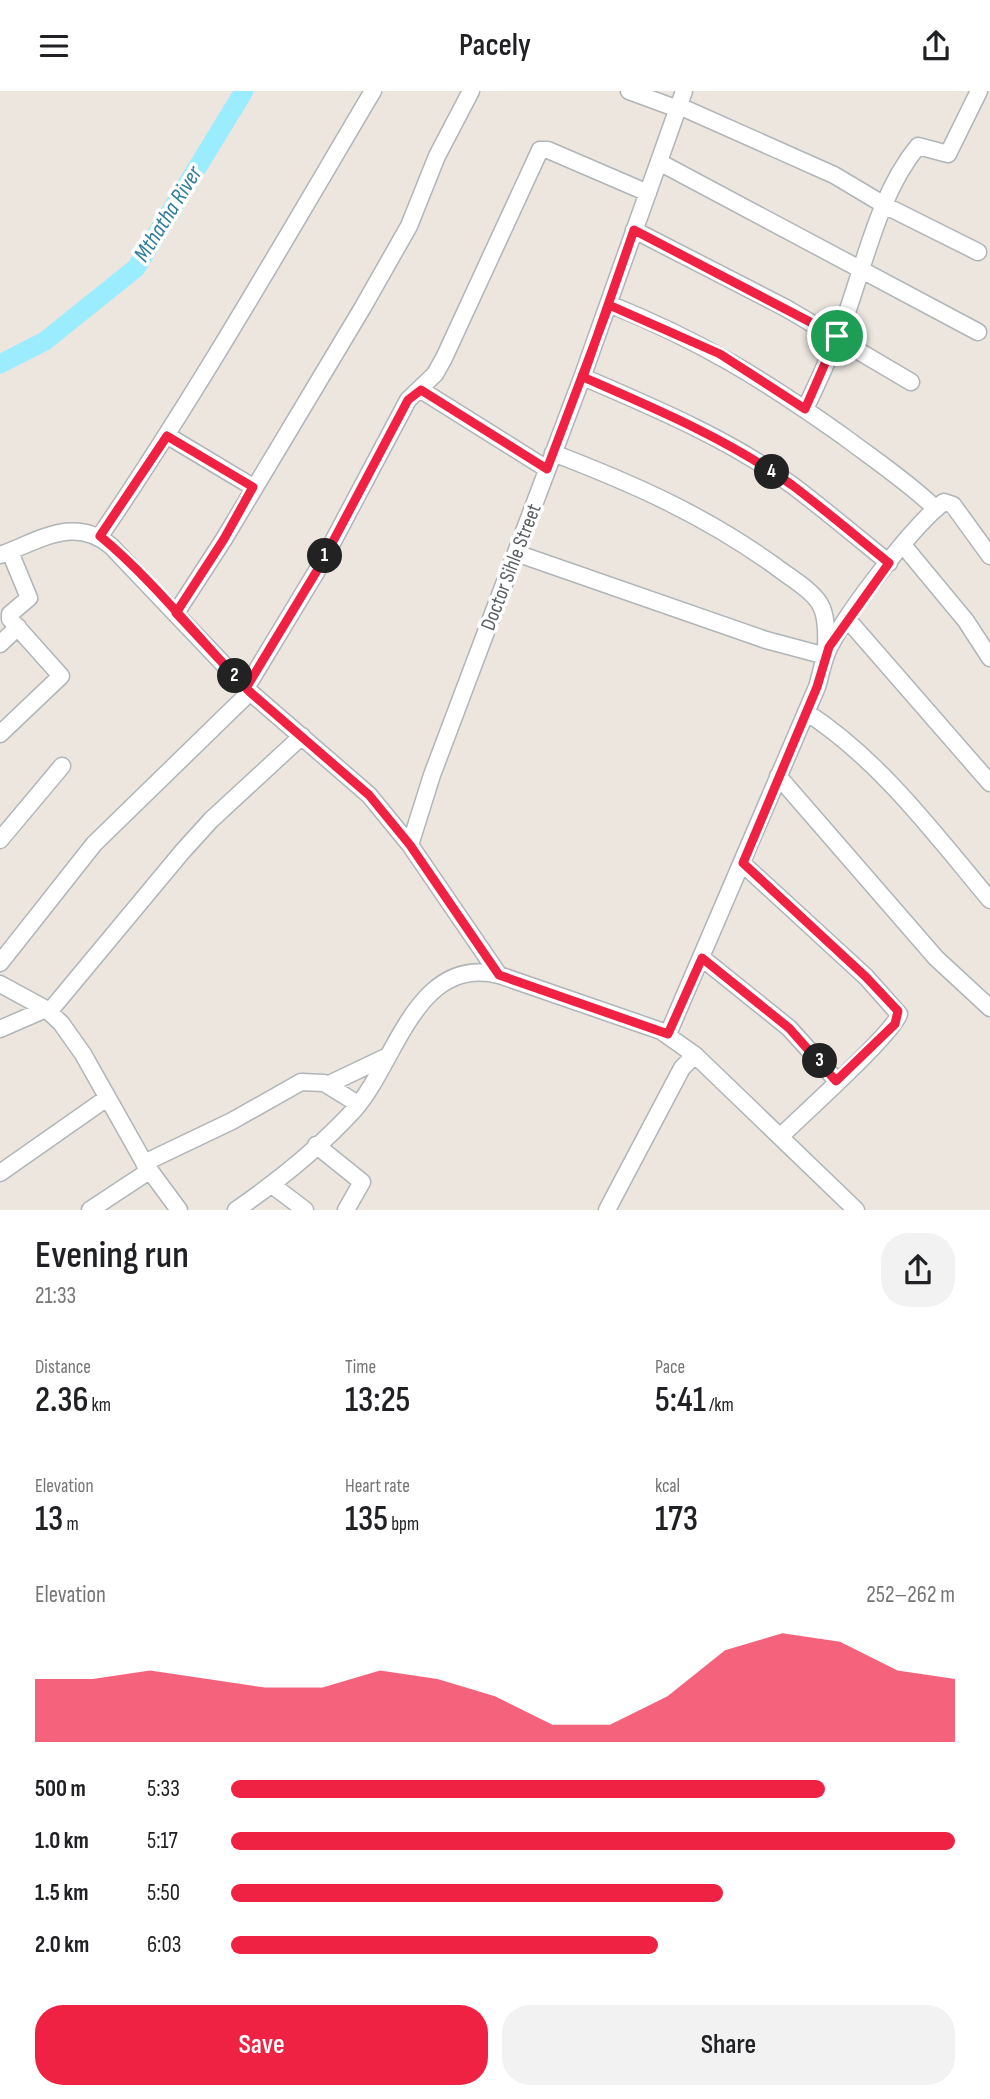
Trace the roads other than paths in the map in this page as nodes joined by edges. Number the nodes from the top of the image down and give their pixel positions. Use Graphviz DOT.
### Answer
graph roads {
  1 [pos="373,91"];
  2 [pos="471,91"];
  3 [pos="629,91"];
  4 [pos="979,91"];
  5 [pos="680,102"];
  6 [pos="659,162"];
  7 [pos="648,193"];
  8 [pos="886,206"];
  9 [pos="634,230"];
  10 [pos="978,252"];
  11 [pos="861,270"];
  12 [pos="609,305"];
  13 [pos="978,332"];
  14 [pos="837,336"];
  15 [pos="583,377"];
  16 [pos="911,382"];
  17 [pos="421,390"];
  18 [pos="805,409"];
  19 [pos="167,436"];
  20 [pos="550,461"];
  21 [pos="253,487"];
  22 [pos="936,509"];
  23 [pos="100,536"];
  24 [pos="903,545"];
  25 [pos="516,553"];
  26 [pos="5,554"];
  27 [pos="990,556"];
  28 [pos="889,563"];
  29 [pos="176,613"];
  30 [pos="848,619"];
  31 [pos="18,627"];
  32 [pos="0,644"];
  33 [pos="826,656"];
  34 [pos="990,658"];
  35 [pos="248,690"];
  36 [pos="806,712"];
  37 [pos="0,734"];
  38 [pos="302,736"];
  39 [pos="62,766"];
  40 [pos="778,776"];
  41 [pos="990,783"];
  42 [pos="0,841"];
  43 [pos="410,845"];
  44 [pos="743,863"];
  45 [pos="990,900"];
  46 [pos="702,958"];
  47 [pos="0,963"];
  48 [pos="499,975"];
  49 [pos="0,984"];
  50 [pos="990,1008"];
  51 [pos="47,1010"];
  52 [pos="0,1028"];
  53 [pos="668,1034"];
  54 [pos="390,1055"];
  55 [pos="695,1055"];
  56 [pos="836,1081"];
  57 [pos="327,1085"];
  58 [pos="107,1098"];
  59 [pos="359,1104"];
  60 [pos="780,1137"];
  61 [pos="316,1145"];
  62 [pos="147,1167"];
  63 [pos="0,1173"];
  64 [pos="272,1185"];
  65 [pos="90,1210"];
  66 [pos="179,1210"];
  67 [pos="236,1210"];
  68 [pos="305,1210"];
  69 [pos="346,1210"];
  70 [pos="607,1210"];
  71 [pos="856,1210"];
  1 -- 19 [label="street"];
  2 -- 21 [label="street"];
  3 -- 5 [label="street"];
  4 -- 8 [label="street"];
  5 -- 6 [label="street, Doctor Sihle Street"];
  5 -- 8 [label="street"];
  6 -- 7 [label="street, Doctor Sihle Street"];
  6 -- 11 [label="street"];
  7 -- 9 [label="street, Doctor Sihle Street"];
  7 -- 17 [label="street"];
  8 -- 10 [label="street"];
  8 -- 11 [label="street"];
  9 -- 12 [label="street, Doctor Sihle Street"];
  9 -- 14 [label="street"];
  11 -- 13 [label="street"];
  11 -- 14 [label="street"];
  12 -- 15 [label="street, Doctor Sihle Street"];
  12 -- 18 [label="street"];
  14 -- 16 [label="street"];
  14 -- 18 [label="street"];
  15 -- 20 [label="street, Doctor Sihle Street"];
  15 -- 28 [label="street"];
  17 -- 20 [label="street"];
  17 -- 35 [label="street"];
  18 -- 22 [label="street"];
  19 -- 21 [label="street"];
  19 -- 23 [label="street"];
  20 -- 25 [label="street, Doctor Sihle Street"];
  20 -- 33 [label="street"];
  21 -- 29 [label="street"];
  22 -- 24 [label="street"];
  22 -- 27 [label="street"];
  23 -- 26 [label="street"];
  23 -- 29 [label="street"];
  24 -- 28 [label="street"];
  24 -- 34 [label="street"];
  25 -- 33 [label="street"];
  25 -- 43 [label="street, Doctor Sihle Street"];
  26 -- 31 [label="street"];
  28 -- 30 [label="street"];
  29 -- 35 [label="street"];
  30 -- 33 [label="street"];
  30 -- 41 [label="street"];
  31 -- 32 [label="street"];
  31 -- 37 [label="street"];
  33 -- 36 [label="street"];
  35 -- 38 [label="street"];
  35 -- 47 [label="street"];
  36 -- 40 [label="street"];
  36 -- 45 [label="street"];
  38 -- 43 [label="street"];
  38 -- 51 [label="street"];
  39 -- 42 [label="street"];
  40 -- 44 [label="street"];
  40 -- 50 [label="street"];
  43 -- 48 [label="street"];
  44 -- 46 [label="street"];
  44 -- 56 [label="street"];
  46 -- 53 [label="street"];
  46 -- 56 [label="street"];
  48 -- 53 [label="street"];
  48 -- 54 [label="street"];
  49 -- 51 [label="street"];
  51 -- 52 [label="street"];
  51 -- 58 [label="street"];
  53 -- 55 [label="street"];
  54 -- 57 [label="street"];
  54 -- 59 [label="street"];
  55 -- 60 [label="street"];
  55 -- 70 [label="street"];
  56 -- 60 [label="street"];
  57 -- 59 [label="street"];
  57 -- 62 [label="street"];
  58 -- 62 [label="street"];
  58 -- 63 [label="street"];
  59 -- 61 [label="street"];
  60 -- 71 [label="street"];
  61 -- 64 [label="street"];
  61 -- 69 [label="street"];
  62 -- 65 [label="street"];
  62 -- 66 [label="street"];
  64 -- 67 [label="street"];
  64 -- 68 [label="street"];
}
